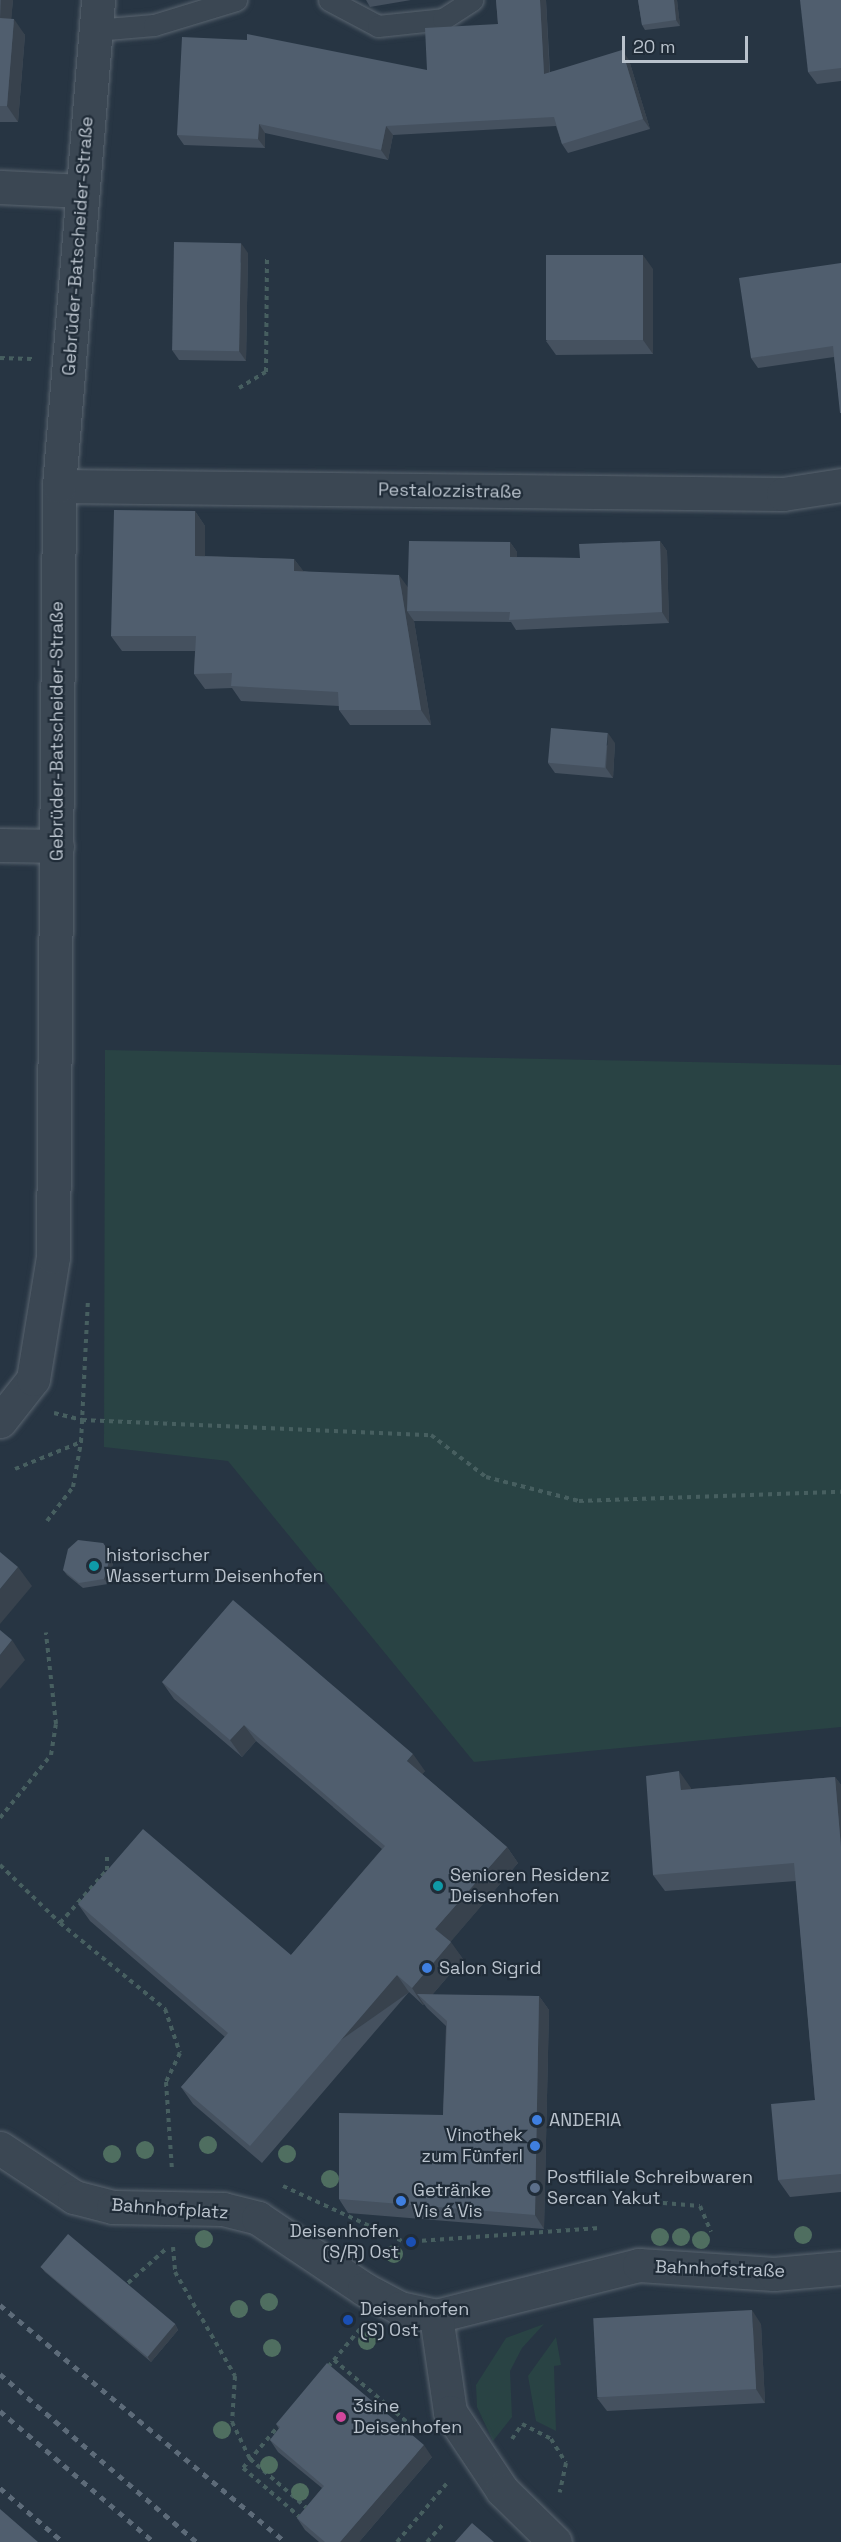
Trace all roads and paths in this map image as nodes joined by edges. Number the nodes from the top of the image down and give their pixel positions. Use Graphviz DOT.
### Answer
graph roads {
  1 [pos="236,0"];
  2 [pos="329,0"];
  3 [pos="472,0"];
  4 [pos="96,15"];
  5 [pos="0,187"];
  6 [pos="82,191"];
  7 [pos="267,259"];
  8 [pos="239,388"];
  9 [pos="841,485"];
  10 [pos="59,486"];
  11 [pos="0,845"];
  12 [pos="57,846"];
  13 [pos="7,1412"];
  14 [pos="81,1442"];
  15 [pos="15,1469"];
  16 [pos="841,1492"];
  17 [pos="46,1633"];
  18 [pos="0,1818"];
  19 [pos="107,1857"];
  20 [pos="0,1864"];
  21 [pos="60,1923"];
  22 [pos="0,2148"];
  23 [pos="182,2176"];
  24 [pos="278,2185"];
  25 [pos="627,2200"];
  26 [pos="600,2228"];
  27 [pos="841,2268"];
  28 [pos="600,2271"];
  29 [pos="712,2272"];
  30 [pos="128,2283"];
  31 [pos="436,2316"];
  32 [pos="362,2327"];
  33 [pos="334,2360"];
  34 [pos="319,2378"];
  35 [pos="379,2398"];
  36 [pos="373,2405"];
  37 [pos="389,2407"];
  38 [pos="288,2414"];
  39 [pos="383,2414"];
  40 [pos="454,2420"];
  41 [pos="522,2424"];
  42 [pos="250,2459"];
  43 [pos="455,2472"];
  44 [pos="559,2496"];
  45 [pos="305,2521"];
  46 [pos="443,2524"];
  47 [pos="310,2525"];
  48 [pos="397,2542"];
  49 [pos="428,2542"];
  50 [pos="555,2542"];
  1 -- 4 [label="lane, Gebrüder-Batscheider-Straße"];
  2 -- 3 [label="lane"];
  4 -- 6 [label="street, Gebrüder-Batscheider-Straße"];
  5 -- 6 [label="street"];
  6 -- 10 [label="street, Gebrüder-Batscheider-Straße"];
  7 -- 8 [label="path"];
  9 -- 10 [label="street, Pestalozzistraße"];
  10 -- 12 [label="street, Gebrüder-Batscheider-Straße"];
  11 -- 12 [label="street"];
  12 -- 13 [label="street, Gebrüder-Batscheider-Straße"];
  13 -- 16 [label="path"];
  14 -- 15 [label="path"];
  17 -- 18 [label="path"];
  19 -- 21 [label="path"];
  20 -- 21 [label="path"];
  21 -- 23 [label="path"];
  22 -- 31 [label="street, Bahnhofplatz"];
  24 -- 26 [label="path"];
  25 -- 29 [label="path"];
  27 -- 29 [label="street, Bahnhofstraße"];
  28 -- 29 [label="street, Bahnhofstraße"];
  28 -- 31 [label="street, Bahnhofplatz"];
  30 -- 42 [label="path"];
  31 -- 40 [label="street"];
  32 -- 33 [label="path"];
  33 -- 34 [label="path"];
  33 -- 35 [label="path"];
  35 -- 36 [label="path"];
  35 -- 37 [label="path"];
  37 -- 39 [label="path"];
  37 -- 40 [label="path"];
  38 -- 42 [label="path"];
  40 -- 50 [label="street"];
  41 -- 44 [label="path"];
  42 -- 45 [label="path"];
  42 -- 45 [label="path"];
  43 -- 48 [label="path"];
  45 -- 47 [label="path"];
  46 -- 49 [label="path"];
}
